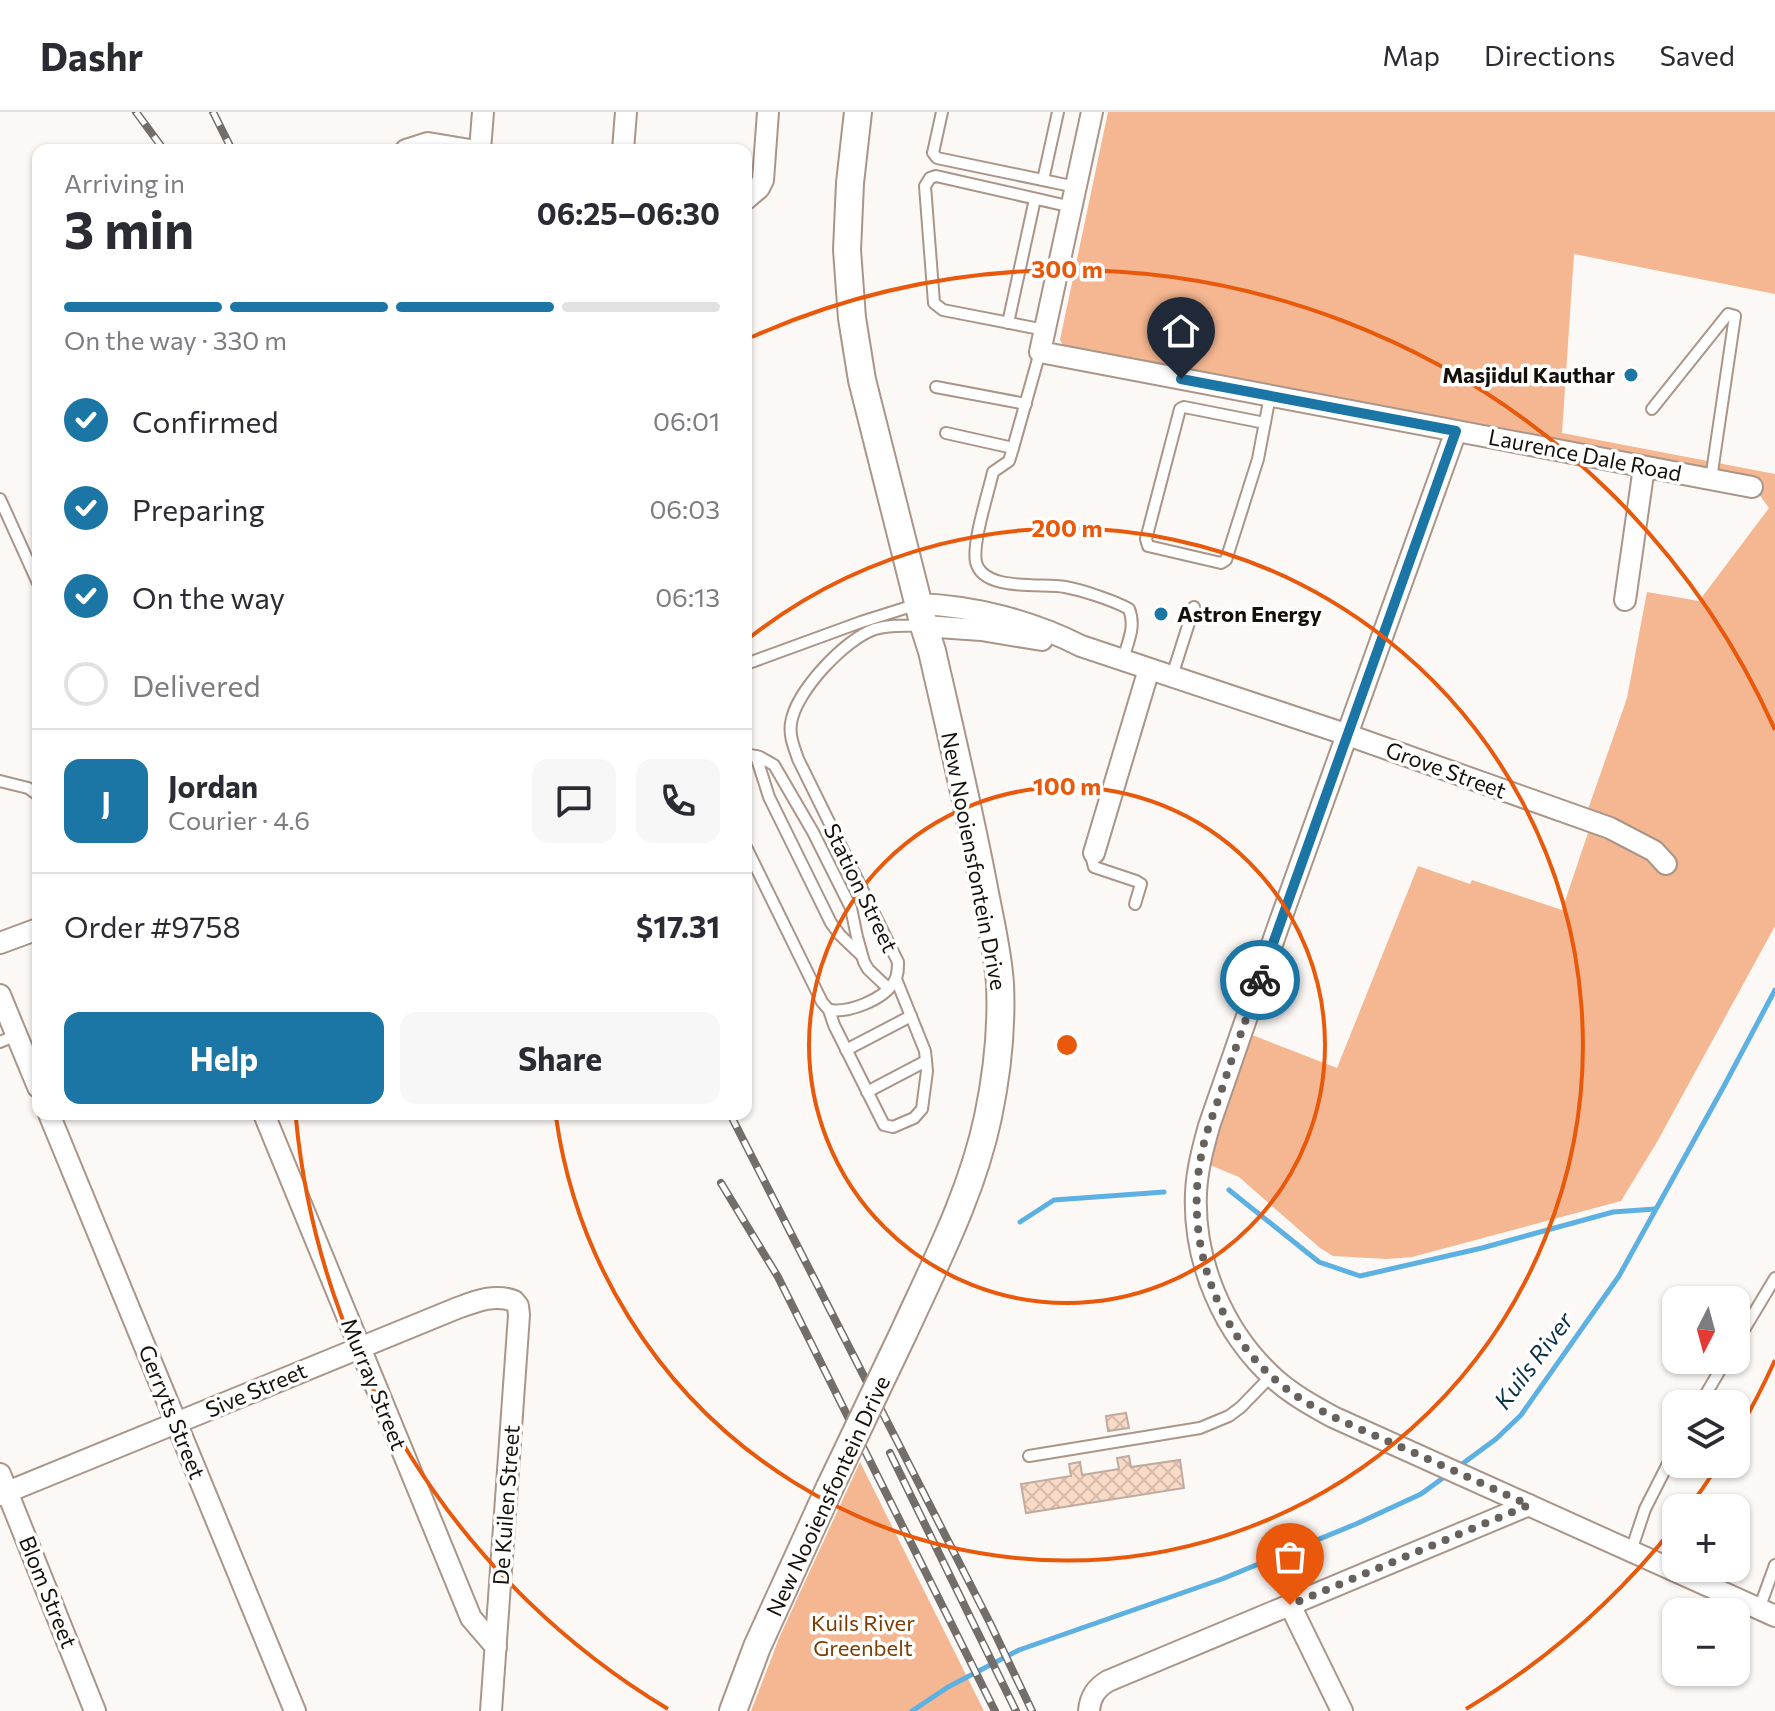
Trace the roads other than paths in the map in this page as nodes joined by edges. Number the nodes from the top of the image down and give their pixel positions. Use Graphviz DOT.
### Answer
graph roads {
  1 [pos="483,112"];
  2 [pos="626,112"];
  3 [pos="768,112"];
  4 [pos="858,112"];
  5 [pos="942,112"];
  6 [pos="1058,112"];
  7 [pos="1092,112"];
  8 [pos="480,144"];
  9 [pos="623,144"];
  10 [pos="1043,180"];
  11 [pos="752,194"];
  12 [pos="1074,197"];
  13 [pos="1035,199"];
  14 [pos="1008,323"];
  15 [pos="1045,330"];
  16 [pos="1040,352"];
  17 [pos="936,387"];
  18 [pos="1270,396"];
  19 [pos="1026,404"];
  20 [pos="1652,409"];
  21 [pos="1265,423"];
  22 [pos="1456,431"];
  23 [pos="946,433"];
  24 [pos="1013,448"];
  25 [pos="1644,467"];
  26 [pos="1711,479"];
  27 [pos="1752,487"];
  28 [pos="0,499"];
  29 [pos="32,570"];
  30 [pos="1625,600"];
  31 [pos="1194,607"];
  32 [pos="921,615"];
  33 [pos="1123,659"];
  34 [pos="752,662"];
  35 [pos="1149,669"];
  36 [pos="1172,676"];
  37 [pos="1348,735"];
  38 [pos="752,755"];
  39 [pos="752,757"];
  40 [pos="0,781"];
  41 [pos="32,791"];
  42 [pos="1094,853"];
  43 [pos="752,859"];
  44 [pos="1666,864"];
  45 [pos="1135,904"];
  46 [pos="32,931"];
  47 [pos="0,943"];
  48 [pos="862,956"];
  49 [pos="896,979"];
  50 [pos="888,988"];
  51 [pos="0,995"];
  52 [pos="829,1010"];
  53 [pos="911,1016"];
  54 [pos="8,1038"];
  55 [pos="846,1050"];
  56 [pos="926,1061"];
  57 [pos="32,1077"];
  58 [pos="867,1092"];
  59 [pos="51,1120"];
  60 [pos="266,1120"];
  61 [pos="1775,1278"];
  62 [pos="514,1301"];
  63 [pos="1750,1320"];
  64 [pos="359,1347"];
  65 [pos="1271,1376"];
  66 [pos="177,1423"];
  67 [pos="1029,1456"];
  68 [pos="1662,1476"];
  69 [pos="2,1487"];
  70 [pos="1529,1505"];
  71 [pos="1631,1551"];
  72 [pos="1775,1565"];
  73 [pos="1290,1605"];
  74 [pos="1767,1613"];
  75 [pos="496,1647"];
  76 [pos="1089,1707"];
  77 [pos="95,1711"];
  78 [pos="295,1711"];
  79 [pos="491,1711"];
  80 [pos="733,1711"];
  81 [pos="1342,1711"];
  1 -- 8 [label="street"];
  2 -- 9 [label="street"];
  3 -- 11 [label="street"];
  4 -- 32 [label="street, New Nooiensfontein Drive"];
  5 -- 10 [label="lane"];
  6 -- 10 [label="lane"];
  7 -- 12 [label="street"];
  10 -- 12 [label="lane"];
  12 -- 13 [label="lane"];
  12 -- 15 [label="street"];
  13 -- 14 [label="lane"];
  13 -- 14 [label="lane"];
  14 -- 15 [label="lane"];
  15 -- 16 [label="street"];
  16 -- 18 [label="street, Laurence Dale Road"];
  16 -- 19 [label="lane"];
  17 -- 19 [label="lane"];
  18 -- 21 [label="lane"];
  18 -- 22 [label="street, Laurence Dale Road"];
  19 -- 24 [label="lane"];
  20 -- 26 [label="lane"];
  21 -- 21 [label="lane"];
  22 -- 25 [label="street, Laurence Dale Road"];
  22 -- 37 [label="street"];
  23 -- 24 [label="lane"];
  24 -- 33 [label="lane"];
  25 -- 26 [label="street, Laurence Dale Road"];
  25 -- 30 [label="street"];
  26 -- 27 [label="street, Laurence Dale Road"];
  28 -- 29 [label="lane"];
  31 -- 36 [label="lane"];
  32 -- 33 [label="street, Grove Street"];
  32 -- 34 [label="lane"];
  32 -- 49 [label="lane, Station Street"];
  32 -- 80 [label="street, New Nooiensfontein Drive, bridge"];
  33 -- 35 [label="street, Grove Street"];
  35 -- 36 [label="street, Grove Street"];
  35 -- 42 [label="street"];
  36 -- 37 [label="street, Grove Street"];
  37 -- 44 [label="street, Grove Street"];
  37 -- 65 [label="street"];
  38 -- 48 [label="lane"];
  39 -- 48 [label="lane"];
  40 -- 41 [label="lane"];
  42 -- 45 [label="lane"];
  43 -- 52 [label="lane"];
  46 -- 47 [label="street"];
  48 -- 50 [label="lane"];
  49 -- 50 [label="lane, Station Street"];
  49 -- 53 [label="lane"];
  50 -- 52 [label="lane, Station Street"];
  51 -- 54 [label="street"];
  52 -- 55 [label="lane"];
  53 -- 55 [label="lane"];
  53 -- 56 [label="lane"];
  54 -- 57 [label="street"];
  55 -- 58 [label="lane"];
  56 -- 58 [label="lane"];
  56 -- 58 [label="lane"];
  59 -- 66 [label="street, Gerryts Street"];
  60 -- 64 [label="street, Murray Street"];
  61 -- 63 [label="lane"];
  62 -- 64 [label="street, Sive Street"];
  62 -- 75 [label="street, De Kuilen Street"];
  64 -- 66 [label="street, Sive Street"];
  64 -- 75 [label="street, Murray Street"];
  65 -- 67 [label="lane"];
  65 -- 70 [label="street"];
  66 -- 69 [label="street, Sive Street"];
  66 -- 78 [label="street, Gerryts Street"];
  68 -- 71 [label="lane"];
  69 -- 77 [label="street, Blom Street"];
  70 -- 71 [label="street"];
  70 -- 73 [label="street"];
  71 -- 74 [label="street"];
  72 -- 74 [label="lane"];
  73 -- 76 [label="street"];
  73 -- 81 [label="street"];
  75 -- 79 [label="street, De Kuilen Street"];
}
